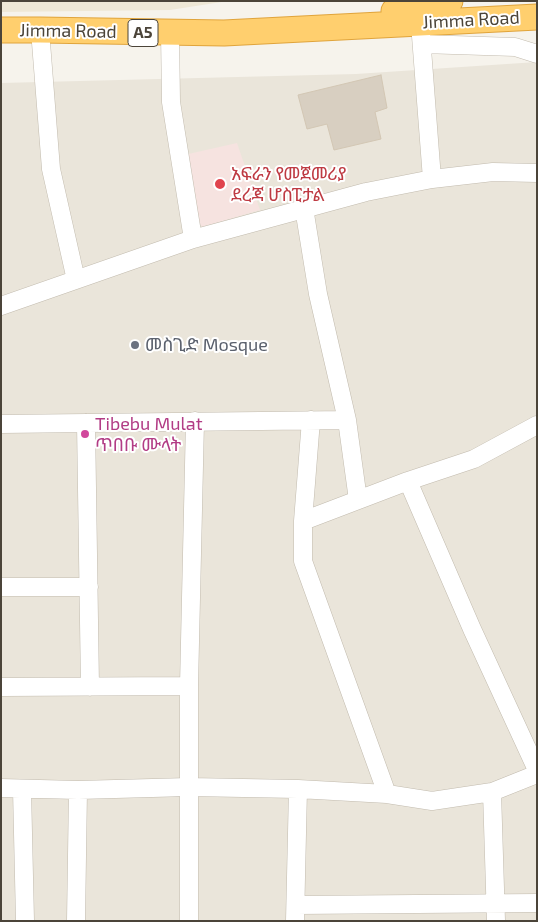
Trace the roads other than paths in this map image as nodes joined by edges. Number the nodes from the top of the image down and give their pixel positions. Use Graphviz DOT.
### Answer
graph roads {
  1 [pos="450,1"];
  2 [pos="537,17"];
  3 [pos="285,29"];
  4 [pos="1,30"];
  5 [pos="40,30"];
  6 [pos="170,33"];
  7 [pos="421,34"];
  8 [pos="537,54"];
  9 [pos="537,173"];
  10 [pos="432,179"];
  11 [pos="304,208"];
  12 [pos="193,239"];
  13 [pos="76,280"];
  14 [pos="1,306"];
  15 [pos="311,420"];
  16 [pos="347,420"];
  17 [pos="195,421"];
  18 [pos="86,423"];
  19 [pos="1,424"];
  20 [pos="537,426"];
  21 [pos="408,481"];
  22 [pos="358,500"];
  23 [pos="303,521"];
  24 [pos="1,587"];
  25 [pos="89,587"];
  26 [pos="189,686"];
  27 [pos="1,687"];
  28 [pos="90,687"];
  29 [pos="537,770"];
  30 [pos="537,774"];
  31 [pos="188,787"];
  32 [pos="1,788"];
  33 [pos="22,789"];
  34 [pos="298,789"];
  35 [pos="78,790"];
  36 [pos="492,792"];
  37 [pos="387,794"];
  38 [pos="537,903"];
  39 [pos="496,912"];
  40 [pos="295,913"];
  41 [pos="26,921"];
  42 [pos="76,921"];
  43 [pos="188,921"];
  1 -- 3 [label="highway, Jimma Road / A5"];
  2 -- 7 [label="highway, Jimma Road / A5"];
  3 -- 6 [label="highway, Jimma Road / A5"];
  3 -- 7 [label="highway, Jimma Road / A5"];
  4 -- 5 [label="highway, Jimma Road / A5"];
  5 -- 6 [label="highway, Jimma Road / A5"];
  5 -- 13 [label="street"];
  6 -- 12 [label="street"];
  7 -- 8 [label="street"];
  7 -- 10 [label="street"];
  9 -- 10 [label="street"];
  10 -- 11 [label="street"];
  11 -- 12 [label="street"];
  11 -- 16 [label="street"];
  12 -- 13 [label="street"];
  13 -- 14 [label="street"];
  15 -- 16 [label="street"];
  15 -- 17 [label="street"];
  15 -- 23 [label="street"];
  16 -- 22 [label="street"];
  17 -- 18 [label="street"];
  17 -- 26 [label="street"];
  18 -- 19 [label="street"];
  18 -- 25 [label="street"];
  20 -- 21 [label="street"];
  21 -- 22 [label="street"];
  21 -- 29 [label="street"];
  22 -- 23 [label="street"];
  23 -- 37 [label="street"];
  24 -- 25 [label="street"];
  25 -- 28 [label="street"];
  26 -- 28 [label="street"];
  26 -- 31 [label="street"];
  27 -- 28 [label="street"];
  30 -- 36 [label="street"];
  31 -- 34 [label="street"];
  31 -- 35 [label="street"];
  31 -- 43 [label="street"];
  32 -- 33 [label="street"];
  33 -- 35 [label="street"];
  33 -- 41 [label="street"];
  34 -- 37 [label="street"];
  34 -- 40 [label="street"];
  35 -- 42 [label="street"];
  36 -- 37 [label="street"];
  36 -- 39 [label="street"];
  38 -- 39 [label="street"];
  39 -- 40 [label="street"];
}
